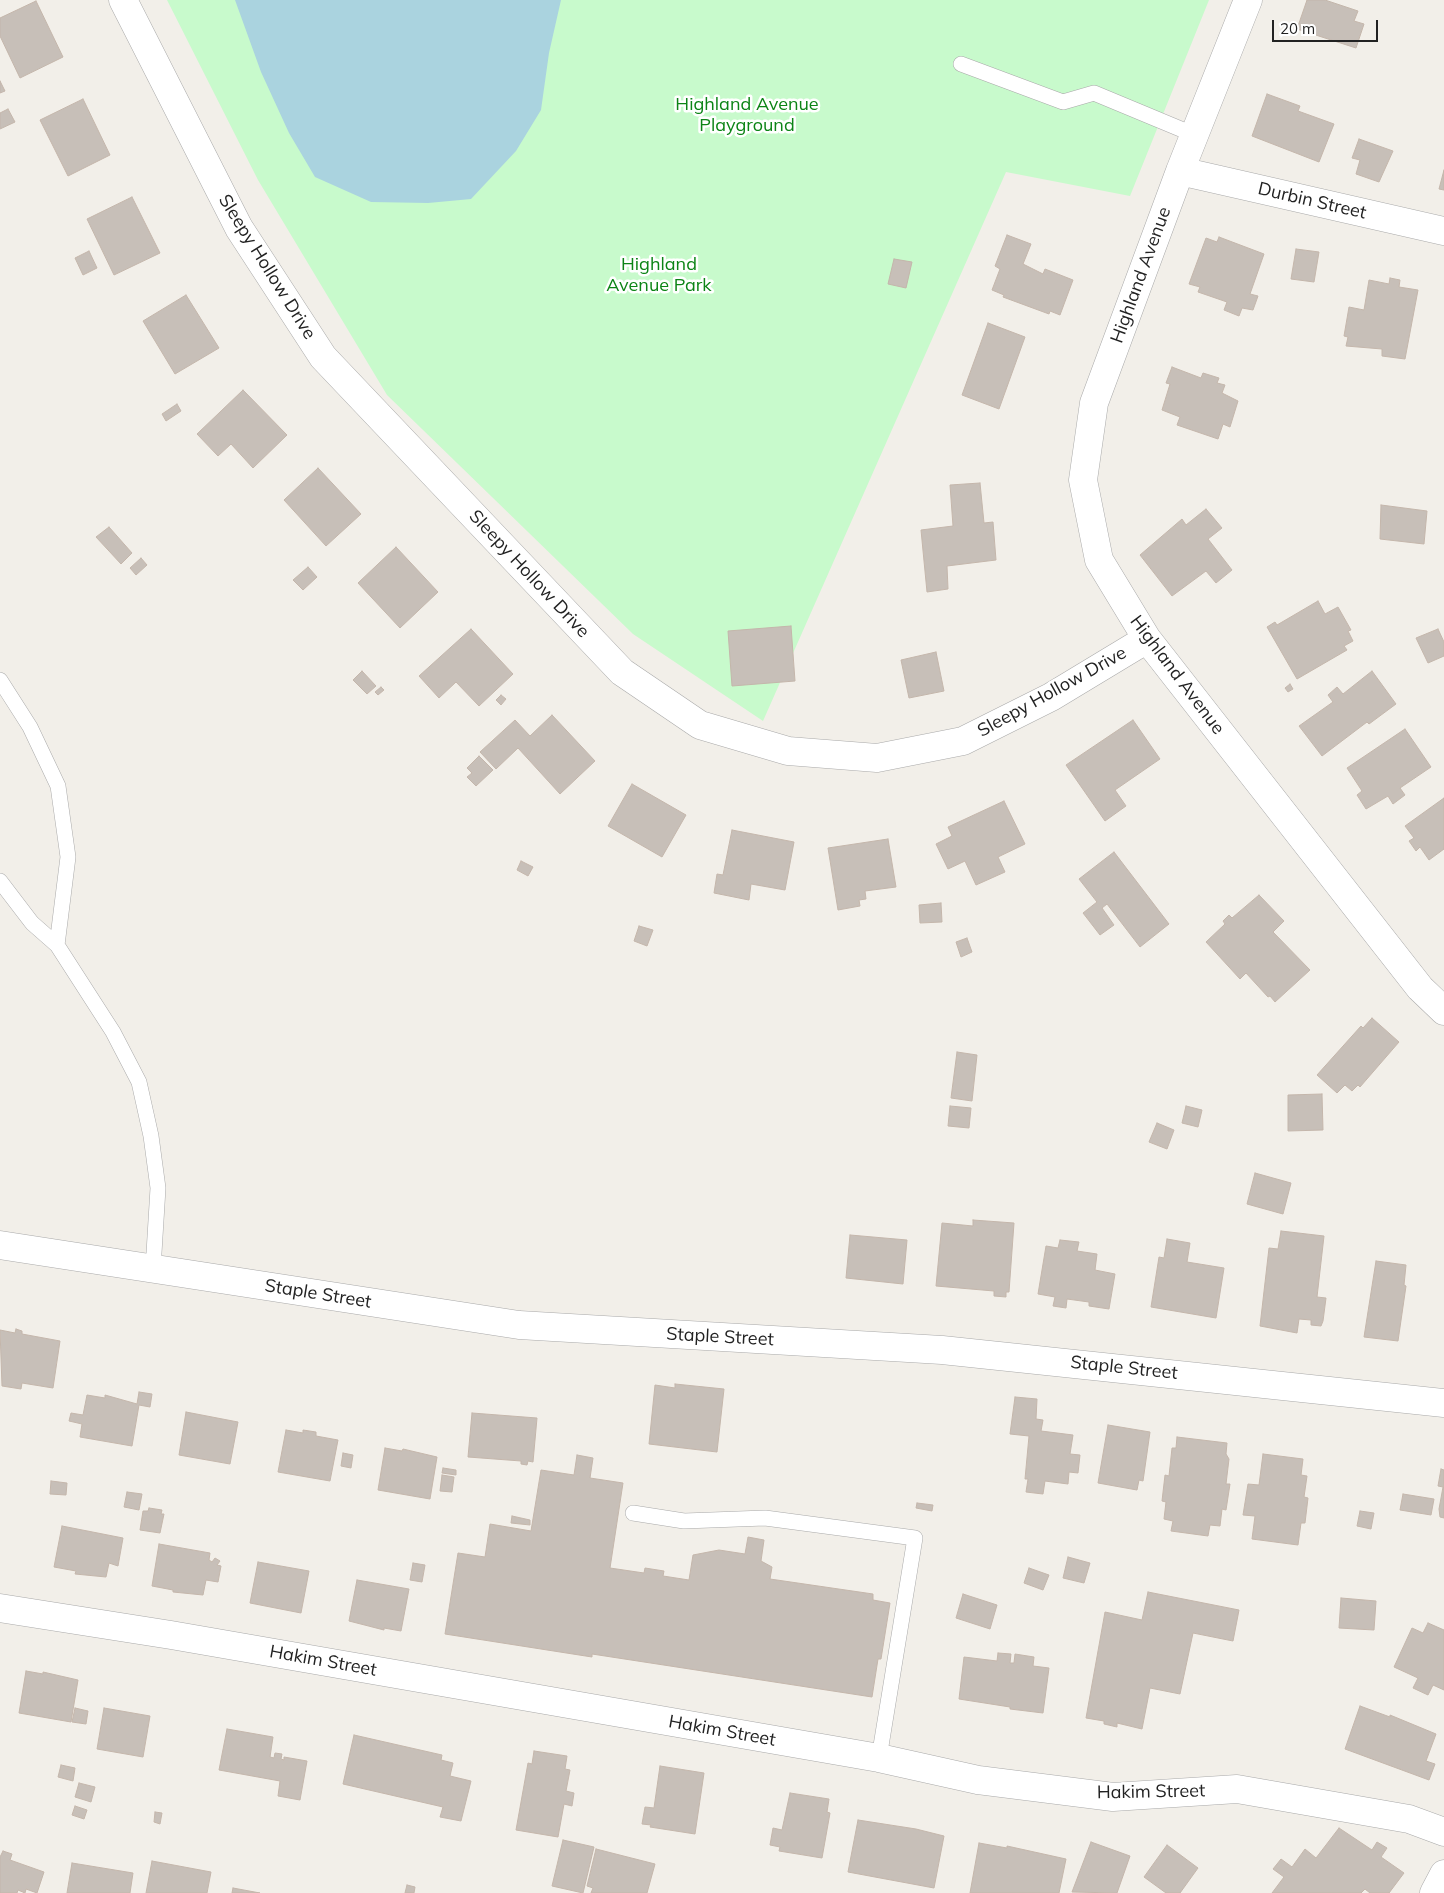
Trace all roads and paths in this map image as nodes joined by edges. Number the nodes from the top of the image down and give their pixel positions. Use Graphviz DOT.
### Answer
graph roads {
  1 [pos="123,0"];
  2 [pos="1248,0"];
  3 [pos="961,64"];
  4 [pos="1194,135"];
  5 [pos="1180,171"];
  6 [pos="1444,230"];
  7 [pos="1147,639"];
  8 [pos="0,680"];
  9 [pos="0,882"];
  10 [pos="56,945"];
  11 [pos="1444,1011"];
  12 [pos="0,1245"];
  13 [pos="153,1269"];
  14 [pos="1444,1403"];
  15 [pos="633,1513"];
  16 [pos="0,1608"];
  17 [pos="879,1758"];
  18 [pos="1444,1832"];
  19 [pos="1444,1874"];
  20 [pos="1434,1893"];
  1 -- 7 [label="street, Sleepy Hollow Drive"];
  2 -- 4 [label="street, Highland Avenue"];
  3 -- 4 [label="lane"];
  4 -- 5 [label="street, Highland Avenue"];
  5 -- 6 [label="street, Durbin Street"];
  5 -- 7 [label="street, Highland Avenue"];
  7 -- 11 [label="street, Highland Avenue"];
  8 -- 10 [label="lane"];
  9 -- 10 [label="lane"];
  10 -- 13 [label="lane"];
  12 -- 13 [label="street, Staple Street"];
  13 -- 14 [label="street, Staple Street"];
  15 -- 17 [label="lane"];
  16 -- 17 [label="street, Hakim Street"];
  17 -- 18 [label="street, Hakim Street"];
  19 -- 20 [label="street"];
}
